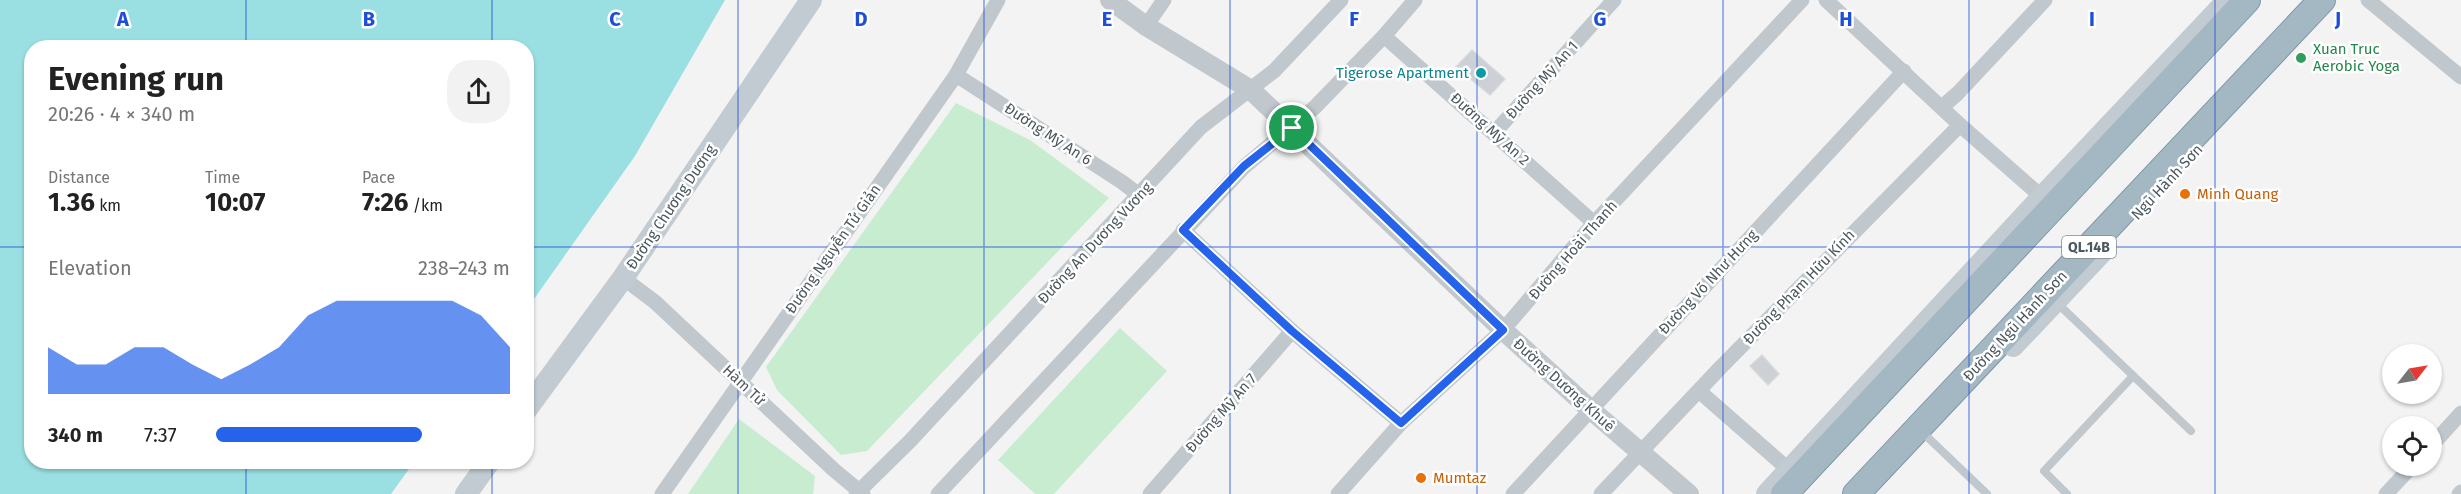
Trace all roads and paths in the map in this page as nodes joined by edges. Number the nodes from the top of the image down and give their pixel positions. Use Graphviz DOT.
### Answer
graph roads {
  1 [pos="811,0"];
  2 [pos="998,0"];
  3 [pos="1110,0"];
  4 [pos="1164,0"];
  5 [pos="1341,0"];
  6 [pos="1415,0"];
  7 [pos="1614,0"];
  8 [pos="1802,0"];
  9 [pos="1826,0"];
  10 [pos="2045,0"];
  11 [pos="2228,0"];
  12 [pos="2247,0"];
  13 [pos="2322,0"];
  14 [pos="2337,0"];
  15 [pos="2368,0"];
  16 [pos="1146,26"];
  17 [pos="1384,36"];
  18 [pos="1904,71"];
  19 [pos="956,75"];
  20 [pos="2461,77"];
  21 [pos="1251,90"];
  22 [pos="1942,107"];
  23 [pos="1960,125"];
  24 [pos="1292,128"];
  25 [pos="1494,132"];
  26 [pos="1139,195"];
  27 [pos="2042,197"];
  28 [pos="1594,223"];
  29 [pos="1183,230"];
  30 [pos="622,278"];
  31 [pos="2050,297"];
  32 [pos="1503,330"];
  33 [pos="1292,331"];
  34 [pos="2133,376"];
  35 [pos="741,382"];
  36 [pos="1699,391"];
  37 [pos="534,399"];
  38 [pos="1590,410"];
  39 [pos="2461,413"];
  40 [pos="1401,423"];
  41 [pos="2191,431"];
  42 [pos="1923,433"];
  43 [pos="2442,434"];
  44 [pos="1641,452"];
  45 [pos="484,469"];
  46 [pos="2403,476"];
  47 [pos="1786,482"];
  48 [pos="860,493"];
  49 [pos="466,494"];
  50 [pos="662,494"];
  51 [pos="938,494"];
  52 [pos="1150,494"];
  53 [pos="1338,494"];
  54 [pos="1513,494"];
  55 [pos="1601,494"];
  56 [pos="1689,494"];
  57 [pos="1767,494"];
  58 [pos="1856,494"];
  59 [pos="1871,494"];
  60 [pos="1987,494"];
  61 [pos="2067,494"];
  62 [pos="2386,494"];
  1 -- 30 [label="main road, Đường Chương Dương"];
  2 -- 19 [label="street, Đường Nguyễn Tử Giản"];
  3 -- 16 [label="street, Đường Dương Khuê"];
  4 -- 16 [label="street"];
  5 -- 21 [label="street, Đường An Dương Vương"];
  6 -- 17 [label="street"];
  7 -- 25 [label="street, Đường Mỹ An 1"];
  8 -- 28 [label="street, Đường Hoài Thanh"];
  9 -- 18 [label="street"];
  10 -- 22 [label="street"];
  11 -- 27 [label="main road"];
  12 -- 47 [label="highway"];
  13 -- 31 [label="highway, Đường Ngũ Hành Sơn / QL.14B"];
  14 -- 31 [label="main road, Ngũ Hành Sơn"];
  15 -- 20 [label="street"];
  16 -- 21 [label="street, Đường Dương Khuê"];
  17 -- 24 [label="street"];
  17 -- 25 [label="street, Đường Mỹ An 2"];
  18 -- 22 [label="street"];
  18 -- 38 [label="street, Đường Võ Như Hưng"];
  19 -- 26 [label="street, Đường Mỹ An 6"];
  19 -- 35 [label="street, Đường Nguyễn Tử Giản"];
  21 -- 24 [label="street, Đường Dương Khuê"];
  21 -- 26 [label="street, Đường An Dương Vương"];
  22 -- 23 [label="street"];
  23 -- 27 [label="street"];
  23 -- 36 [label="street, Đường Phạm Hữu Kính"];
  24 -- 29 [label="street"];
  24 -- 32 [label="street, Đường Dương Khuê"];
  25 -- 28 [label="street, Đường Mỹ An 2"];
  26 -- 48 [label="street, Đường An Dương Vương"];
  27 -- 47 [label="main road"];
  28 -- 32 [label="street, Đường Hoài Thanh"];
  29 -- 33 [label="street"];
  29 -- 51 [label="street"];
  30 -- 35 [label="street, Hàm Tử"];
  30 -- 37 [label="main road, Đường Chương Dương"];
  31 -- 34 [label="lane"];
  31 -- 42 [label="highway, Đường Ngũ Hành Sơn / QL.14B"];
  32 -- 38 [label="street, Đường Dương Khuê"];
  32 -- 40 [label="street, Đường Hoài Thanh"];
  33 -- 40 [label="street"];
  33 -- 52 [label="street, Đường Mỹ An 7"];
  34 -- 41 [label="lane"];
  34 -- 61 [label="lane"];
  35 -- 48 [label="street, Hàm Tử"];
  35 -- 50 [label="street, Đường Nguyễn Tử Giản"];
  36 -- 44 [label="street, Đường Phạm Hữu Kính"];
  36 -- 47 [label="street"];
  38 -- 44 [label="street, Đường Dương Khuê"];
  38 -- 54 [label="street, Đường Võ Như Hưng"];
  39 -- 43 [label="street"];
  40 -- 53 [label="street, Đường Hoài Thanh"];
  42 -- 58 [label="highway, Đường Ngũ Hành Sơn / QL.14B"];
  42 -- 59 [label="main road"];
  42 -- 60 [label="lane"];
  44 -- 55 [label="street, Đường Phạm Hữu Kính"];
  44 -- 56 [label="street, Đường Dương Khuê"];
  45 -- 49 [label="main road"];
  46 -- 62 [label="street"];
  47 -- 57 [label="main road"];
}
